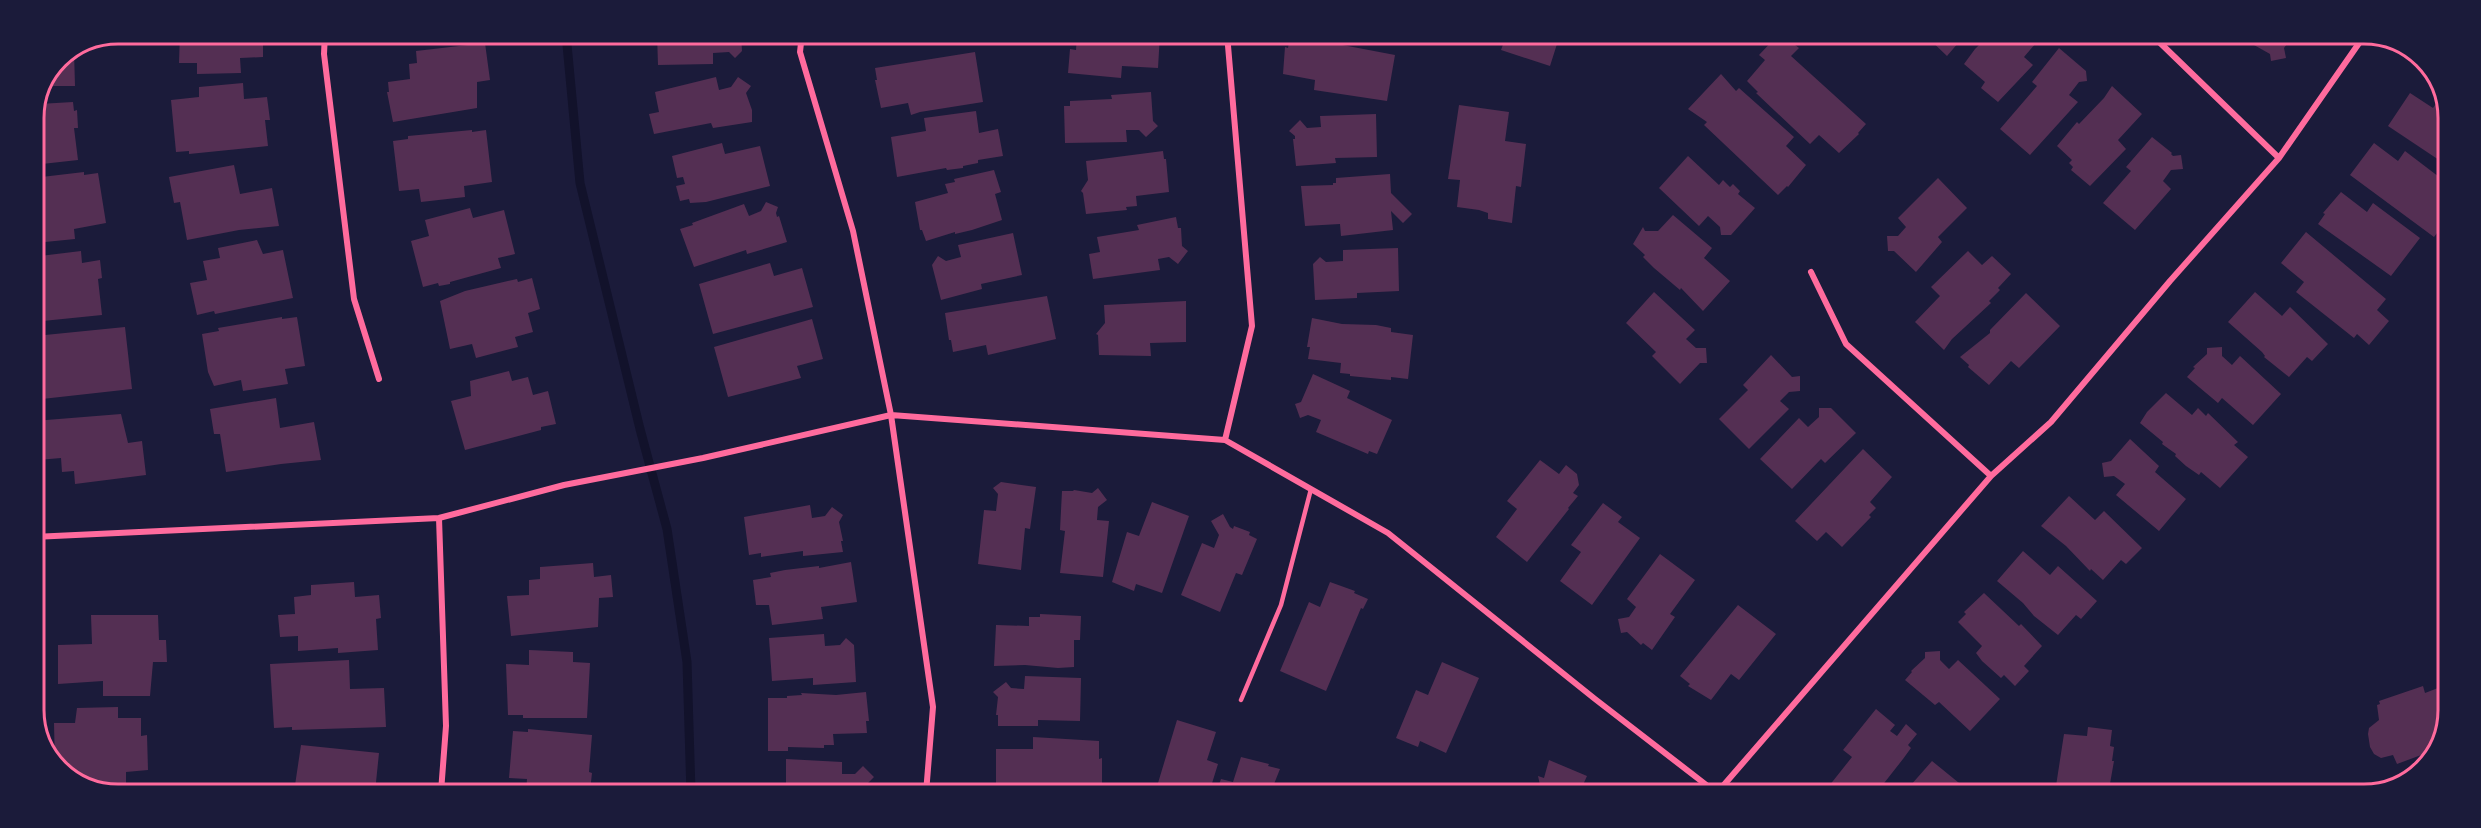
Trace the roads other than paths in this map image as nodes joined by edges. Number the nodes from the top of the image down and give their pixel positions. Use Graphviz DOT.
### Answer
graph roads {
  1 [pos="324,44"];
  2 [pos="801,44"];
  3 [pos="1228,44"];
  4 [pos="2161,44"];
  5 [pos="2358,44"];
  6 [pos="2279,158"];
  7 [pos="1811,272"];
  8 [pos="379,379"];
  9 [pos="891,415"];
  10 [pos="1225,440"];
  11 [pos="1991,476"];
  12 [pos="1311,489"];
  13 [pos="439,518"];
  14 [pos="44,536"];
  15 [pos="1241,700"];
  16 [pos="442,784"];
  17 [pos="928,784"];
  18 [pos="1704,784"];
  19 [pos="1726,784"];
  1 -- 8 [label="street"];
  2 -- 9 [label="street"];
  3 -- 10 [label="street"];
  4 -- 6 [label="street"];
  5 -- 6 [label="street"];
  6 -- 11 [label="street"];
  7 -- 11 [label="street"];
  9 -- 10 [label="street"];
  9 -- 13 [label="street"];
  9 -- 17 [label="street"];
  10 -- 12 [label="street"];
  11 -- 19 [label="street"];
  12 -- 15 [label="lane"];
  12 -- 18 [label="street"];
  13 -- 14 [label="street"];
  13 -- 16 [label="street"];
}
